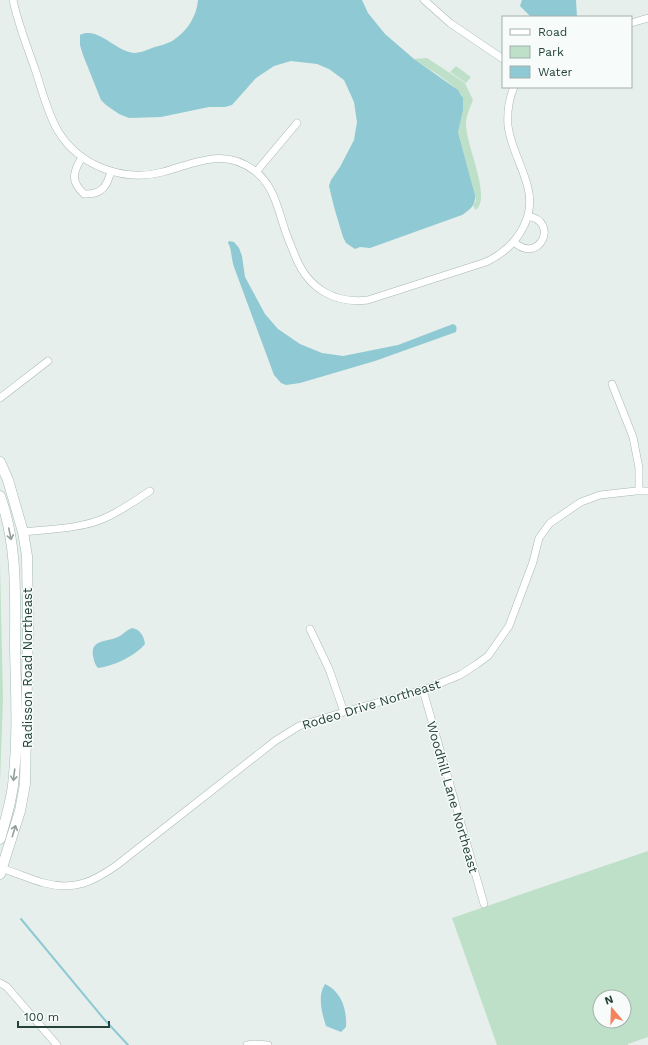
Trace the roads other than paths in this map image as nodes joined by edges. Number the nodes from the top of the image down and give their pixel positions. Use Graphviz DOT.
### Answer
graph roads {
  1 [pos="13,0"];
  2 [pos="424,0"];
  3 [pos="648,18"];
  4 [pos="632,23"];
  5 [pos="502,58"];
  6 [pos="514,88"];
  7 [pos="297,123"];
  8 [pos="82,157"];
  9 [pos="111,171"];
  10 [pos="256,172"];
  11 [pos="528,216"];
  12 [pos="514,242"];
  13 [pos="48,361"];
  14 [pos="612,384"];
  15 [pos="0,398"];
  16 [pos="0,462"];
  17 [pos="150,491"];
  18 [pos="639,491"];
  19 [pos="648,491"];
  20 [pos="0,496"];
  21 [pos="23,532"];
  22 [pos="310,629"];
  23 [pos="423,690"];
  24 [pos="344,712"];
  25 [pos="0,839"];
  26 [pos="1,870"];
  27 [pos="484,904"];
  28 [pos="0,983"];
  29 [pos="57,1045"];
  30 [pos="247,1045"];
  31 [pos="268,1045"];
  1 -- 8 [label="street"];
  2 -- 5 [label="street"];
  3 -- 4 [label="street"];
  6 -- 11 [label="street"];
  7 -- 10 [label="street"];
  8 -- 9 [label="street"];
  8 -- 9 [label="street"];
  9 -- 10 [label="street"];
  10 -- 12 [label="street"];
  11 -- 12 [label="street"];
  11 -- 12 [label="street"];
  13 -- 15 [label="street"];
  14 -- 18 [label="street"];
  16 -- 21 [label="main road, Radisson Road Northeast"];
  17 -- 21 [label="street"];
  18 -- 19 [label="street, Rodeo Drive Northeast"];
  18 -- 23 [label="street, Rodeo Drive Northeast"];
  20 -- 25 [label="main road, Radisson Road Northeast, one-way"];
  26 -- 21 [label="main road, Radisson Road Northeast, one-way"];
  22 -- 24 [label="street"];
  23 -- 24 [label="street, Rodeo Drive Northeast"];
  23 -- 27 [label="street, Woodhill Lane Northeast"];
  24 -- 26 [label="street, Rodeo Drive Northeast"];
  28 -- 29 [label="street"];
  30 -- 31 [label="street"];
}
